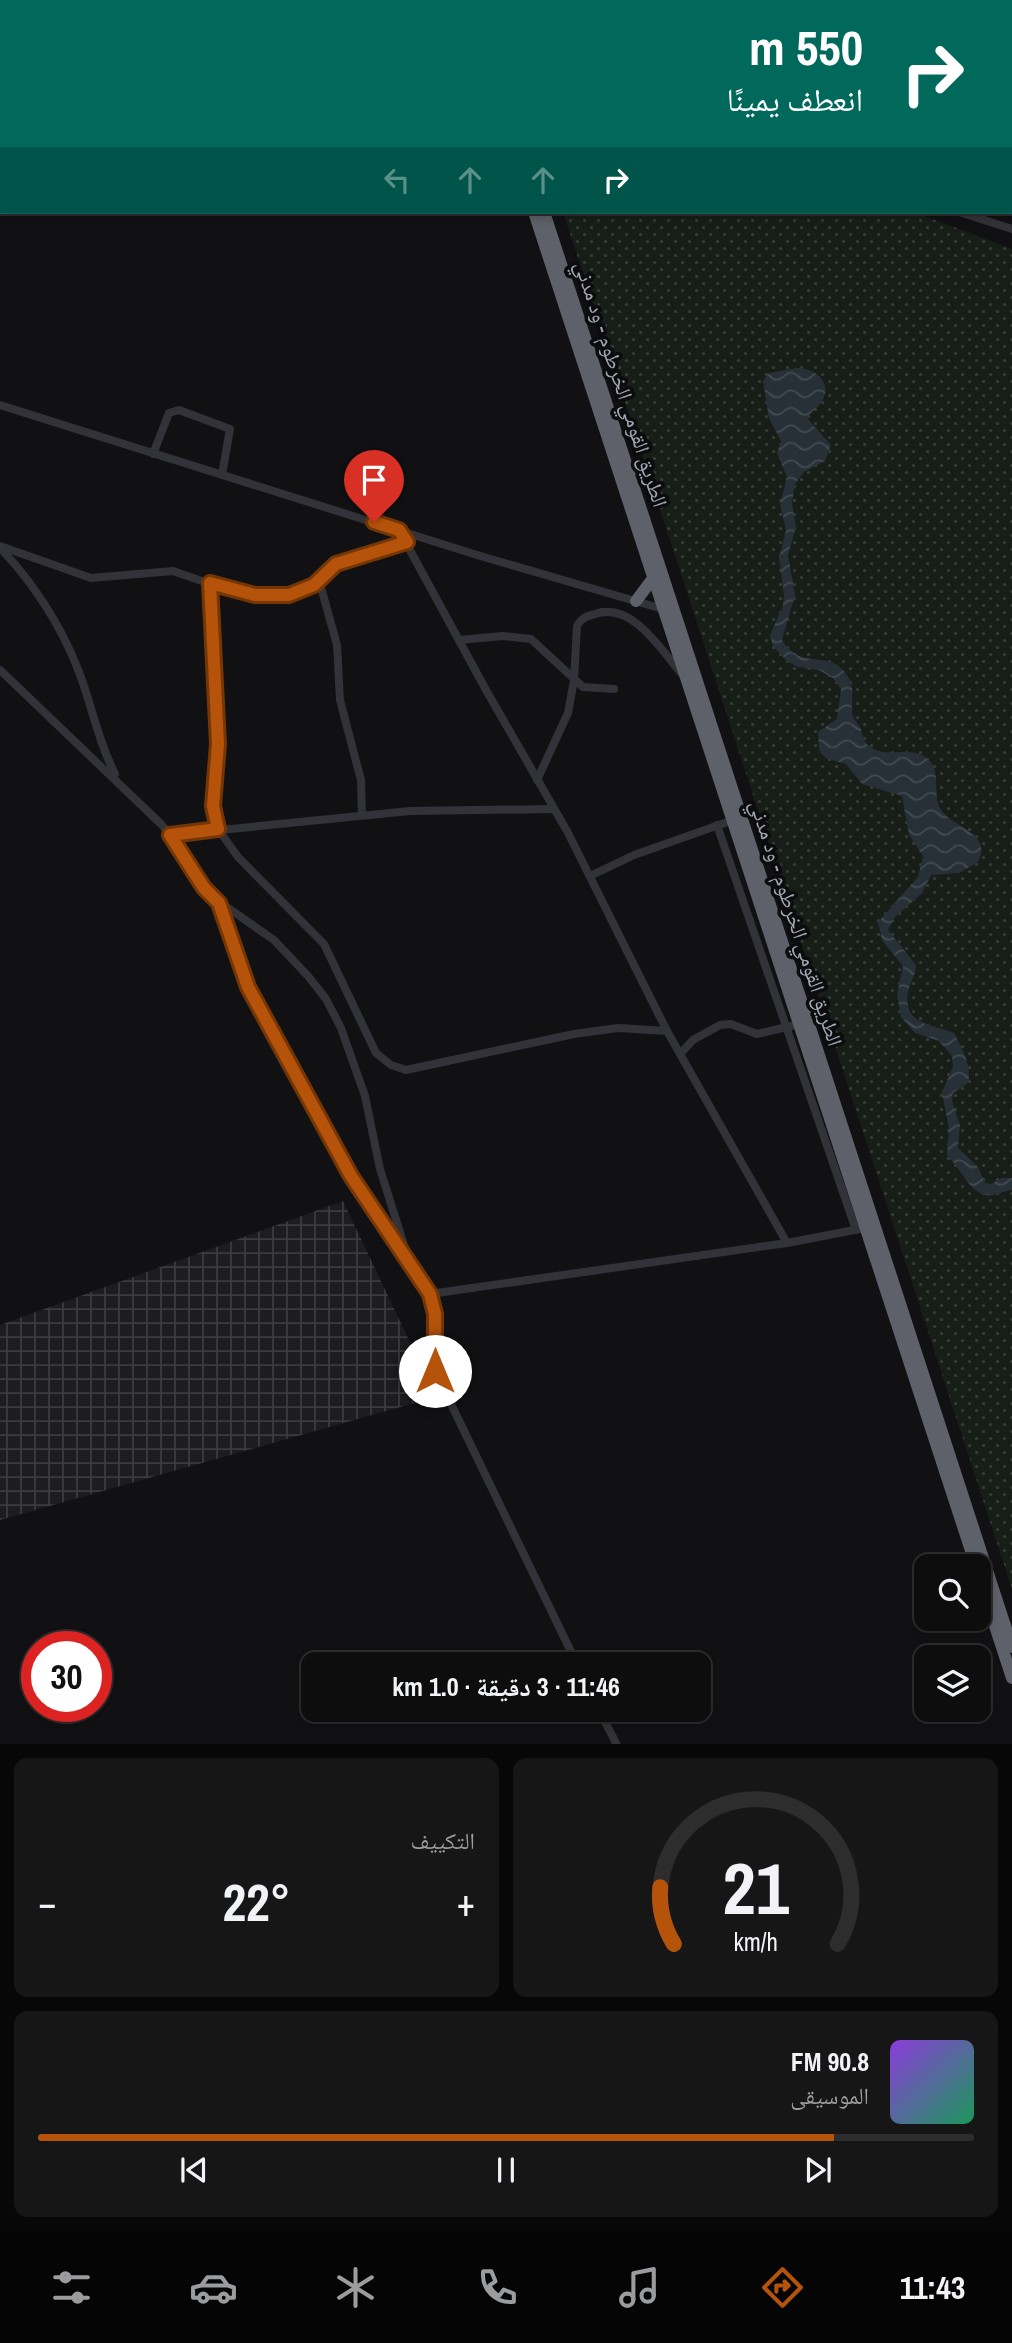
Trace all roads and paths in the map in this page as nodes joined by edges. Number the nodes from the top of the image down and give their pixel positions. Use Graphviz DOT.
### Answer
graph roads {
  1 [pos="535,214"];
  2 [pos="545,214"];
  3 [pos="965,214"];
  4 [pos="1012,229"];
  5 [pos="0,405"];
  6 [pos="153,454"];
  7 [pos="222,475"];
  8 [pos="399,530"];
  9 [pos="407,542"];
  10 [pos="0,547"];
  11 [pos="654,578"];
  12 [pos="319,580"];
  13 [pos="210,583"];
  14 [pos="636,601"];
  15 [pos="669,610"];
  16 [pos="459,640"];
  17 [pos="0,670"];
  18 [pos="687,678"];
  19 [pos="574,680"];
  20 [pos="614,688"];
  21 [pos="537,780"];
  22 [pos="120,783"];
  23 [pos="554,808"];
  24 [pos="362,815"];
  25 [pos="733,820"];
  26 [pos="718,825"];
  27 [pos="218,829"];
  28 [pos="170,835"];
  29 [pos="590,876"];
  30 [pos="219,903"];
  31 [pos="799,1024"];
  32 [pos="784,1027"];
  33 [pos="667,1031"];
  34 [pos="680,1054"];
  35 [pos="865,1228"];
  36 [pos="787,1243"];
  37 [pos="414,1270"];
  38 [pos="430,1294"];
  39 [pos="972,1554"];
  40 [pos="991,1614"];
  41 [pos="1012,1647"];
  42 [pos="571,1652"];
  43 [pos="1012,1678"];
  44 [pos="605,1722"];
  45 [pos="616,1744"];
  1 -- 11 [label="highway, الطريق القومي الخرطوم - ود مدني"];
  2 -- 15 [label="highway, الطريق القومي الخرطوم - ود مدني"];
  3 -- 4 [label="street"];
  5 -- 6 [label="street"];
  6 -- 7 [label="street"];
  6 -- 7 [label="street"];
  7 -- 8 [label="street"];
  8 -- 9 [label="street"];
  8 -- 14 [label="street"];
  9 -- 12 [label="street"];
  9 -- 16 [label="street"];
  10 -- 13 [label="street"];
  10 -- 22 [label="street"];
  11 -- 14 [label="highway"];
  11 -- 15 [label="highway, الطريق القومي الخرطوم - ود مدني"];
  12 -- 13 [label="street"];
  12 -- 24 [label="street"];
  13 -- 27 [label="street"];
  14 -- 15 [label="street"];
  15 -- 18 [label="highway, الطريق القومي الخرطوم - ود مدني"];
  15 -- 35 [label="highway, الطريق القومي الخرطوم - ود مدني"];
  16 -- 19 [label="street"];
  16 -- 21 [label="street"];
  17 -- 22 [label="street"];
  18 -- 19 [label="street"];
  18 -- 25 [label="highway, الطريق القومي الخرطوم - ود مدني"];
  19 -- 20 [label="street"];
  19 -- 21 [label="street"];
  21 -- 23 [label="street"];
  22 -- 28 [label="street"];
  23 -- 24 [label="street"];
  23 -- 29 [label="street"];
  24 -- 27 [label="street"];
  25 -- 26 [label="street"];
  25 -- 31 [label="highway, الطريق القومي الخرطوم - ود مدني"];
  26 -- 29 [label="street"];
  26 -- 32 [label="street"];
  27 -- 28 [label="street"];
  27 -- 33 [label="street"];
  28 -- 30 [label="street"];
  29 -- 33 [label="street"];
  30 -- 37 [label="street"];
  30 -- 37 [label="street"];
  31 -- 32 [label="street"];
  31 -- 35 [label="highway, الطريق القومي الخرطوم - ود مدني"];
  32 -- 34 [label="street"];
  32 -- 35 [label="street"];
  33 -- 34 [label="street"];
  34 -- 36 [label="street"];
  35 -- 36 [label="street"];
  35 -- 39 [label="highway, الطريق القومي الخرطوم - ود مدني"];
  35 -- 41 [label="highway, الطريق القومي الخرطوم - ود مدني"];
  36 -- 38 [label="street"];
  37 -- 38 [label="street"];
  38 -- 42 [label="street"];
  40 -- 43 [label="highway"];
  44 -- 45 [label="street"];
}
